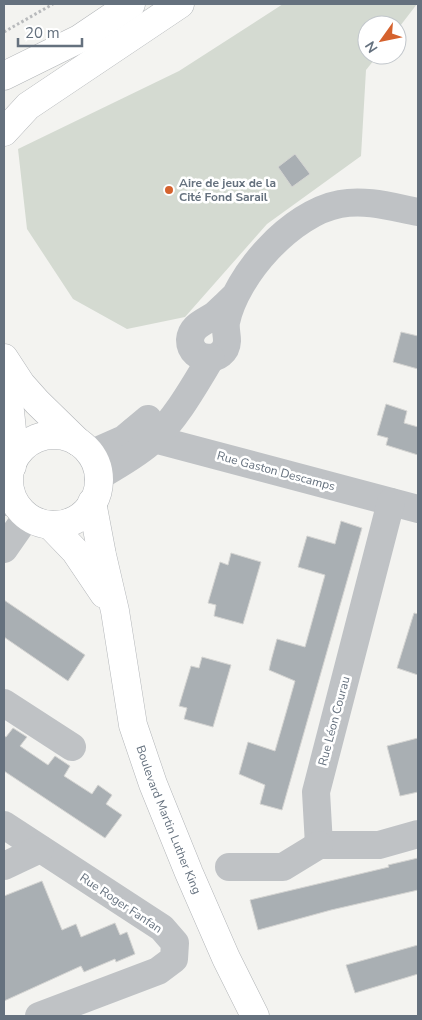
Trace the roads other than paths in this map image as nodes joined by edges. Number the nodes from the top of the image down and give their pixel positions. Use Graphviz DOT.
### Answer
graph roads {
  1 [pos="131,4"];
  2 [pos="180,4"];
  3 [pos="4,76"];
  4 [pos="4,132"];
  5 [pos="418,212"];
  6 [pos="4,358"];
  7 [pos="144,435"];
  8 [pos="90,469"];
  9 [pos="21,500"];
  10 [pos="392,502"];
  11 [pos="418,509"];
  12 [pos="4,548"];
  13 [pos="115,611"];
  14 [pos="4,703"];
  15 [pos="72,747"];
  16 [pos="4,825"];
  17 [pos="418,834"];
  18 [pos="319,845"];
  19 [pos="40,850"];
  20 [pos="4,866"];
  21 [pos="229,866"];
  22 [pos="39,1016"];
  23 [pos="255,1016"];
  1 -- 3 [label="main road"];
  2 -- 4 [label="main road"];
  5 -- 7 [label="street"];
  6 -- 8 [label="main road"];
  6 -- 9 [label="main road"];
  7 -- 8 [label="street"];
  7 -- 10 [label="street, Rue Gaston Descamps"];
  8 -- 9 [label="main road"];
  8 -- 9 [label="main road"];
  8 -- 13 [label="main road, Boulevard Martin Luther King"];
  9 -- 12 [label="street"];
  9 -- 13 [label="main road, Boulevard Martin Luther King"];
  10 -- 11 [label="street, Rue Gaston Descamps"];
  10 -- 18 [label="street, Rue Léon Courau"];
  13 -- 23 [label="main road, Boulevard Martin Luther King"];
  14 -- 15 [label="street"];
  16 -- 19 [label="street, Rue Roger Fanfan"];
  17 -- 18 [label="street"];
  18 -- 21 [label="street"];
  19 -- 20 [label="street"];
  19 -- 22 [label="street, Rue Roger Fanfan"];
}
